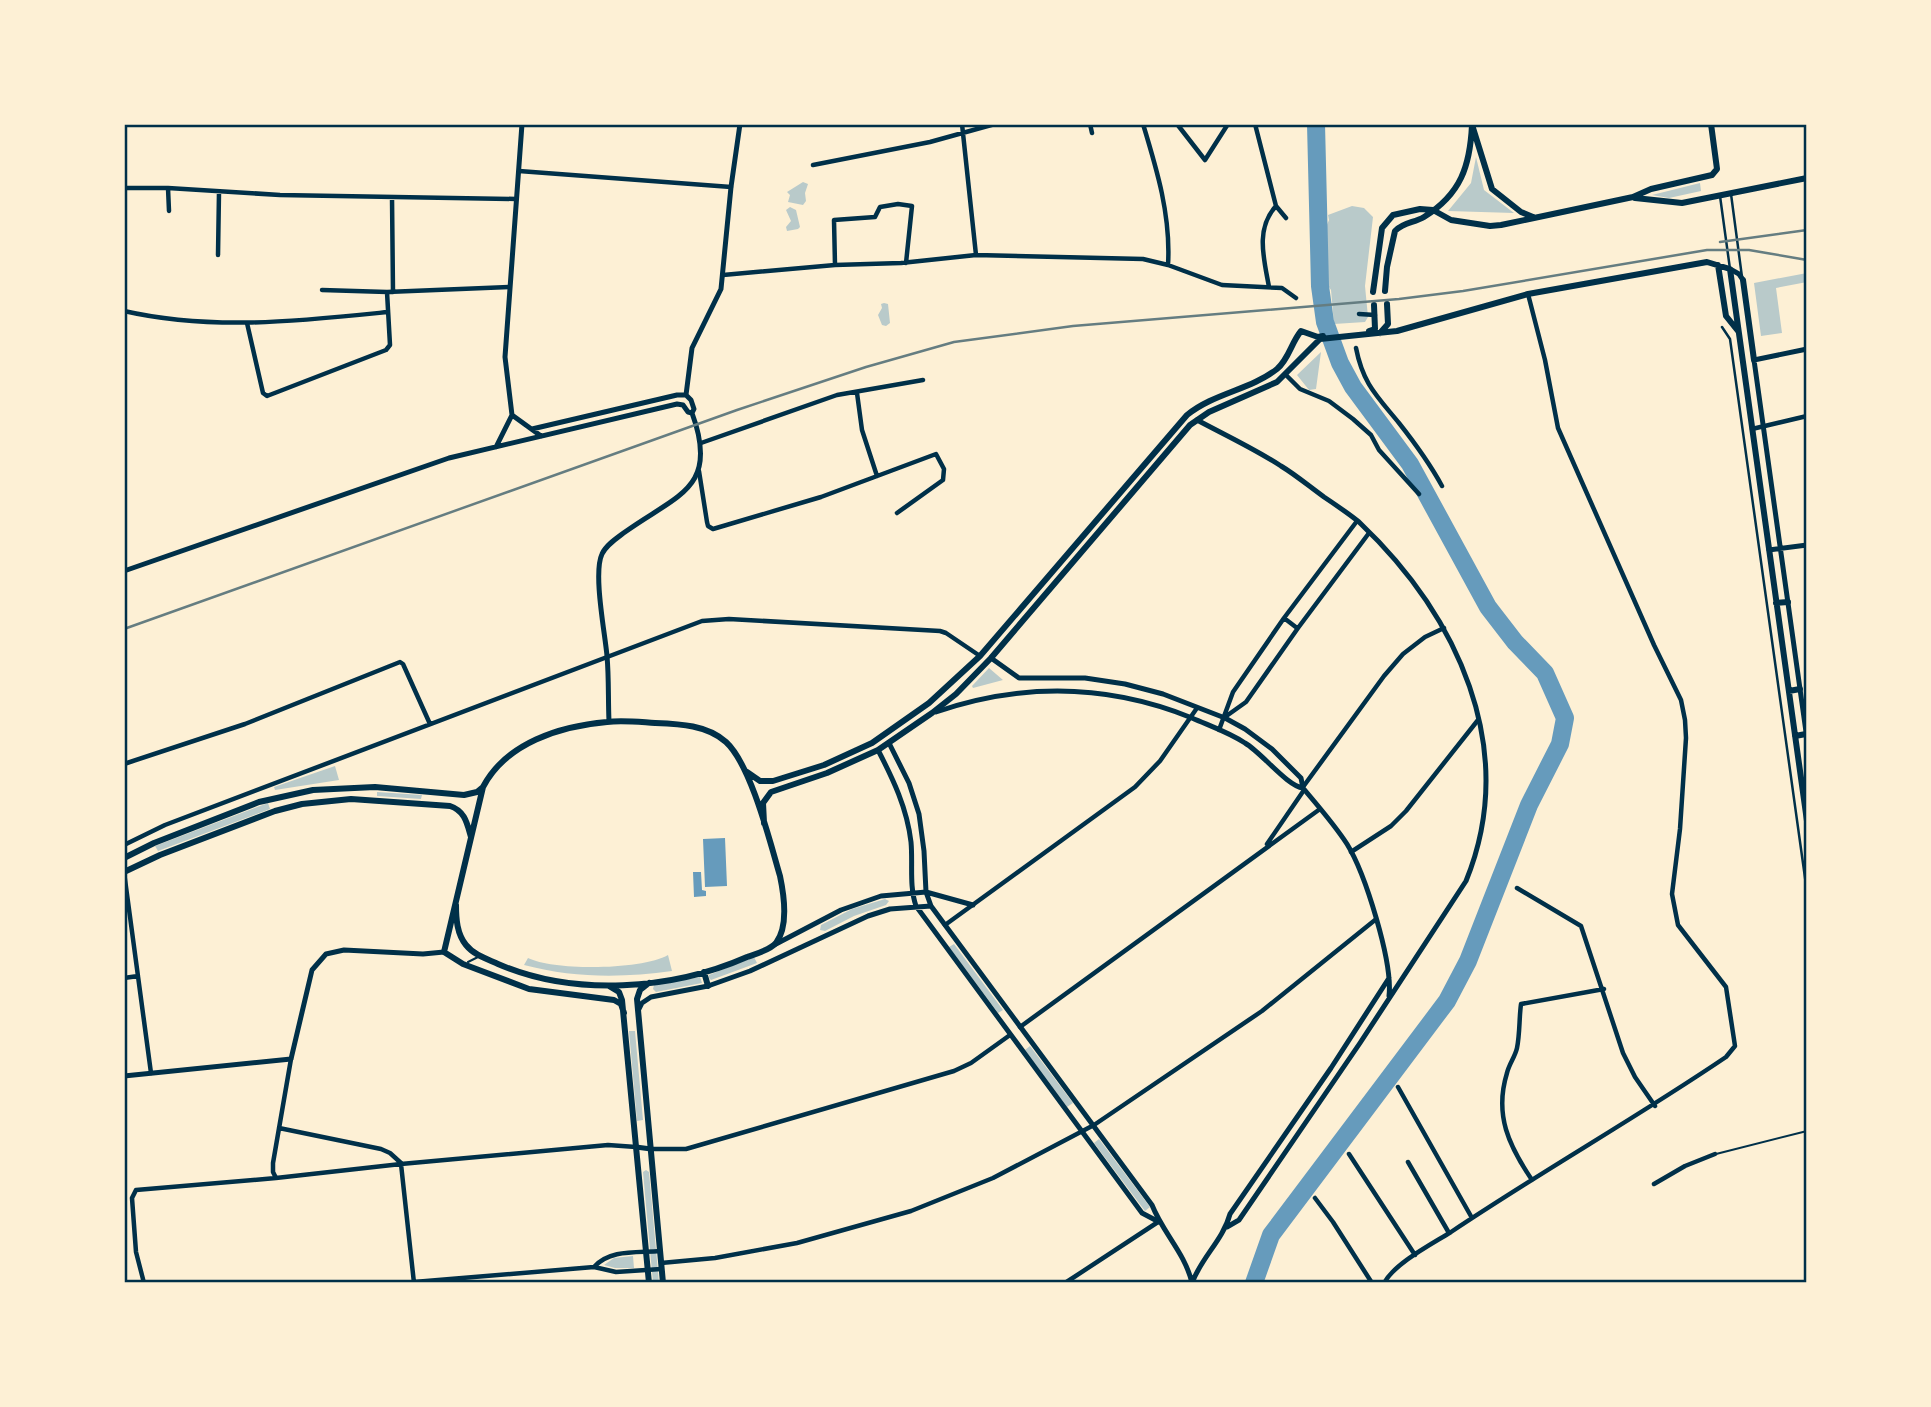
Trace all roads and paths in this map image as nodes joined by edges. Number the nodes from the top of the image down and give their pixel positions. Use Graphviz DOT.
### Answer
graph roads {
  1 [pos="522,124"];
  2 [pos="740,124"];
  3 [pos="962,124"];
  4 [pos="995,124"];
  5 [pos="1090,124"];
  6 [pos="1143,124"];
  7 [pos="1177,124"];
  8 [pos="1228,124"];
  9 [pos="1255,124"];
  10 [pos="1711,124"];
  11 [pos="1471,125"];
  12 [pos="964,133"];
  13 [pos="1092,133"];
  14 [pos="813,165"];
  15 [pos="519,171"];
  16 [pos="1807,178"];
  17 [pos="731,187"];
  18 [pos="124,188"];
  19 [pos="168,188"];
  20 [pos="219,192"];
  21 [pos="1731,194"];
  22 [pos="1720,196"];
  23 [pos="392,197"];
  24 [pos="1633,197"];
  25 [pos="516,199"];
  26 [pos="1276,206"];
  27 [pos="1433,210"];
  28 [pos="169,211"];
  29 [pos="1286,218"];
  30 [pos="1535,218"];
  31 [pos="218,255"];
  32 [pos="976,255"];
  33 [pos="906,263"];
  34 [pos="1718,264"];
  35 [pos="835,265"];
  36 [pos="1168,265"];
  37 [pos="1730,268"];
  38 [pos="723,275"];
  39 [pos="1743,280"];
  40 [pos="509,286"];
  41 [pos="1269,287"];
  42 [pos="322,290"];
  43 [pos="1385,291"];
  44 [pos="390,292"];
  45 [pos="1373,292"];
  46 [pos="1528,294"];
  47 [pos="1296,298"];
  48 [pos="1387,304"];
  49 [pos="1374,305"];
  50 [pos="124,311"];
  51 [pos="388,312"];
  52 [pos="1359,314"];
  53 [pos="1376,315"];
  54 [pos="247,323"];
  55 [pos="1722,327"];
  56 [pos="1364,333"];
  57 [pos="1739,333"];
  58 [pos="1378,334"];
  59 [pos="1319,338"];
  60 [pos="1356,348"];
  61 [pos="1741,349"];
  62 [pos="1807,349"];
  63 [pos="1732,351"];
  64 [pos="1754,359"];
  65 [pos="1744,373"];
  66 [pos="1286,375"];
  67 [pos="1735,375"];
  68 [pos="923,380"];
  69 [pos="857,393"];
  70 [pos="1759,393"];
  71 [pos="686,395"];
  72 [pos="1747,395"];
  73 [pos="692,413"];
  74 [pos="512,415"];
  75 [pos="1807,416"];
  76 [pos="1197,420"];
  77 [pos="1763,427"];
  78 [pos="532,429"];
  79 [pos="1752,429"];
  80 [pos="541,436"];
  81 [pos="701,443"];
  82 [pos="496,447"];
  83 [pos="698,470"];
  84 [pos="877,476"];
  85 [pos="1771,481"];
  86 [pos="1760,483"];
  87 [pos="1442,486"];
  88 [pos="1419,494"];
  89 [pos="897,513"];
  90 [pos="1357,521"];
  91 [pos="1368,533"];
  92 [pos="1807,545"];
  93 [pos="1780,548"];
  94 [pos="1769,550"];
  95 [pos="124,571"];
  96 [pos="1788,602"];
  97 [pos="1776,604"];
  98 [pos="1284,618"];
  99 [pos="1298,628"];
  100 [pos="1445,628"];
  101 [pos="1793,644"];
  102 [pos="1782,645"];
  103 [pos="980,656"];
  104 [pos="607,657"];
  105 [pos="991,657"];
  106 [pos="1800,689"];
  107 [pos="1788,691"];
  108 [pos="1197,708"];
  109 [pos="932,713"];
  110 [pos="1191,718"];
  111 [pos="1225,718"];
  112 [pos="1479,719"];
  113 [pos="609,721"];
  114 [pos="430,724"];
  115 [pos="1219,730"];
  116 [pos="1795,736"];
  117 [pos="1806,736"];
  118 [pos="889,743"];
  119 [pos="878,750"];
  120 [pos="124,764"];
  121 [pos="744,768"];
  122 [pos="1804,779"];
  123 [pos="267,786"];
  124 [pos="375,787"];
  125 [pos="483,787"];
  126 [pos="328,788"];
  127 [pos="1303,789"];
  128 [pos="271,798"];
  129 [pos="374,799"];
  130 [pos="329,800"];
  131 [pos="1320,809"];
  132 [pos="275,811"];
  133 [pos="919,814"];
  134 [pos="907,818"];
  135 [pos="1807,821"];
  136 [pos="764,823"];
  137 [pos="472,839"];
  138 [pos="124,845"];
  139 [pos="1265,848"];
  140 [pos="1351,852"];
  141 [pos="124,858"];
  142 [pos="124,872"];
  143 [pos="1517,888"];
  144 [pos="912,892"];
  145 [pos="926,892"];
  146 [pos="1807,892"];
  147 [pos="456,905"];
  148 [pos="973,905"];
  149 [pos="916,906"];
  150 [pos="931,906"];
  151 [pos="1376,920"];
  152 [pos="945,925"];
  153 [pos="935,932"];
  154 [pos="774,945"];
  155 [pos="444,952"];
  156 [pos="479,956"];
  157 [pos="463,964"];
  158 [pos="704,972"];
  159 [pos="138,976"];
  160 [pos="124,978"];
  161 [pos="1389,978"];
  162 [pos="651,982"];
  163 [pos="604,985"];
  164 [pos="708,986"];
  165 [pos="1604,989"];
  166 [pos="1388,999"];
  167 [pos="638,1012"];
  168 [pos="624,1013"];
  169 [pos="1020,1027"];
  170 [pos="1010,1035"];
  171 [pos="1352,1037"];
  172 [pos="1360,1043"];
  173 [pos="291,1059"];
  174 [pos="1331,1068"];
  175 [pos="151,1073"];
  176 [pos="1339,1074"];
  177 [pos="124,1076"];
  178 [pos="1398,1087"];
  179 [pos="1655,1106"];
  180 [pos="1297,1118"];
  181 [pos="1094,1125"];
  182 [pos="1305,1125"];
  183 [pos="279,1128"];
  184 [pos="1080,1131"];
  185 [pos="1807,1131"];
  186 [pos="1284,1137"];
  187 [pos="1293,1143"];
  188 [pos="636,1147"];
  189 [pos="651,1149"];
  190 [pos="1349,1154"];
  191 [pos="1715,1154"];
  192 [pos="1408,1162"];
  193 [pos="401,1164"];
  194 [pos="276,1178"];
  195 [pos="1532,1180"];
  196 [pos="1654,1184"];
  197 [pos="1315,1198"];
  198 [pos="1472,1218"];
  199 [pos="1159,1222"];
  200 [pos="1227,1227"];
  201 [pos="1449,1233"];
  202 [pos="660,1251"];
  203 [pos="646,1252"];
  204 [pos="1415,1255"];
  205 [pos="661,1266"];
  206 [pos="594,1267"];
  207 [pos="648,1270"];
  208 [pos="414,1282"];
  209 [pos="145,1283"];
  210 [pos="649,1283"];
  211 [pos="663,1283"];
  212 [pos="1065,1283"];
  213 [pos="1192,1283"];
  214 [pos="1372,1283"];
  215 [pos="1384,1283"];
  1 -- 15 [label="street"];
  2 -- 17 [label="street"];
  3 -- 12 [label="street"];
  4 -- 12 [label="street"];
  5 -- 13 [label="street"];
  6 -- 36 [label="street"];
  7 -- 8 [label="street"];
  9 -- 26 [label="street"];
  10 -- 24 [label="main road"];
  11 -- 27 [label="main road"];
  11 -- 30 [label="main road"];
  12 -- 14 [label="street"];
  12 -- 32 [label="street"];
  15 -- 17 [label="street"];
  15 -- 25 [label="street"];
  16 -- 21 [label="main road"];
  17 -- 38 [label="street"];
  18 -- 19 [label="street"];
  19 -- 20 [label="street"];
  19 -- 28 [label="street"];
  20 -- 23 [label="street"];
  20 -- 31 [label="street"];
  21 -- 22 [label="main road"];
  21 -- 39 [label="street"];
  22 -- 24 [label="main road"];
  22 -- 37 [label="street"];
  23 -- 25 [label="street"];
  23 -- 44 [label="street"];
  24 -- 30 [label="main road"];
  25 -- 40 [label="street"];
  26 -- 29 [label="street"];
  26 -- 41 [label="street"];
  27 -- 30 [label="main road"];
  27 -- 43 [label="main road"];
  27 -- 45 [label="main road"];
  32 -- 33 [label="street"];
  32 -- 36 [label="street"];
  33 -- 35 [label="street"];
  33 -- 35 [label="street"];
  34 -- 37 [label="main road"];
  34 -- 46 [label="main road"];
  34 -- 57 [label="main road"];
  35 -- 38 [label="street"];
  36 -- 41 [label="street"];
  37 -- 39 [label="street"];
  37 -- 57 [label="main road"];
  38 -- 71 [label="street"];
  39 -- 64 [label="main road"];
  40 -- 44 [label="street"];
  40 -- 74 [label="street"];
  41 -- 47 [label="street"];
  42 -- 44 [label="street"];
  44 -- 51 [label="street"];
  46 -- 58 [label="main road"];
  46 -- 179 [label="street"];
  48 -- 58 [label="main road"];
  49 -- 53 [label="main road"];
  50 -- 54 [label="street"];
  51 -- 54 [label="street"];
  51 -- 54 [label="street"];
  52 -- 53 [label="street"];
  53 -- 56 [label="main road"];
  55 -- 63 [label="street"];
  56 -- 58 [label="main road"];
  56 -- 59 [label="main road"];
  57 -- 61 [label="main road"];
  59 -- 66 [label="main road"];
  59 -- 103 [label="main road"];
  60 -- 87 [label="street"];
  61 -- 63 [label="street"];
  61 -- 65 [label="main road"];
  62 -- 64 [label="street"];
  63 -- 67 [label="street"];
  64 -- 70 [label="street"];
  65 -- 67 [label="street"];
  65 -- 72 [label="main road"];
  66 -- 76 [label="main road"];
  66 -- 88 [label="street"];
  67 -- 146 [label="street"];
  68 -- 69 [label="street"];
  69 -- 81 [label="street"];
  69 -- 84 [label="street"];
  70 -- 72 [label="main road"];
  70 -- 77 [label="street"];
  71 -- 73 [label="street"];
  71 -- 78 [label="street"];
  72 -- 79 [label="main road"];
  73 -- 80 [label="street"];
  73 -- 81 [label="street"];
  74 -- 78 [label="street"];
  74 -- 82 [label="street"];
  75 -- 77 [label="street"];
  76 -- 90 [label="street"];
  76 -- 105 [label="main road"];
  77 -- 79 [label="street"];
  77 -- 85 [label="street"];
  78 -- 80 [label="street"];
  79 -- 86 [label="main road"];
  80 -- 82 [label="street"];
  81 -- 83 [label="street"];
  82 -- 95 [label="street"];
  83 -- 84 [label="street"];
  83 -- 104 [label="street"];
  84 -- 89 [label="street"];
  85 -- 86 [label="main road"];
  85 -- 93 [label="street"];
  86 -- 94 [label="main road"];
  90 -- 91 [label="street"];
  90 -- 98 [label="street"];
  91 -- 99 [label="street"];
  91 -- 100 [label="street"];
  92 -- 93 [label="street"];
  93 -- 94 [label="street"];
  93 -- 96 [label="street"];
  94 -- 97 [label="main road"];
  96 -- 97 [label="main road"];
  96 -- 101 [label="street"];
  97 -- 102 [label="main road"];
  98 -- 99 [label="street"];
  98 -- 111 [label="street"];
  99 -- 111 [label="street"];
  100 -- 112 [label="street"];
  100 -- 127 [label="street"];
  101 -- 102 [label="main road"];
  101 -- 106 [label="street"];
  102 -- 107 [label="main road"];
  103 -- 104 [label="street"];
  103 -- 121 [label="main road"];
  104 -- 113 [label="street"];
  104 -- 114 [label="street"];
  105 -- 108 [label="street"];
  105 -- 109 [label="main road"];
  106 -- 107 [label="main road"];
  106 -- 117 [label="street"];
  107 -- 116 [label="main road"];
  108 -- 110 [label="street"];
  108 -- 111 [label="street"];
  109 -- 110 [label="street"];
  109 -- 118 [label="main road"];
  110 -- 115 [label="street"];
  110 -- 148 [label="street"];
  111 -- 115 [label="street"];
  111 -- 127 [label="street"];
  112 -- 140 [label="street"];
  112 -- 166 [label="street"];
  113 -- 121 [label="main road"];
  113 -- 125 [label="main road"];
  114 -- 120 [label="street"];
  114 -- 123 [label="street"];
  115 -- 127 [label="street"];
  116 -- 117 [label="main road"];
  116 -- 122 [label="main road"];
  118 -- 119 [label="main road"];
  118 -- 133 [label="street"];
  119 -- 134 [label="street"];
  119 -- 136 [label="main road"];
  121 -- 136 [label="main road"];
  122 -- 135 [label="main road"];
  123 -- 128 [label="street"];
  123 -- 138 [label="street"];
  124 -- 125 [label="main road"];
  124 -- 126 [label="main road"];
  124 -- 129 [label="main road"];
  125 -- 137 [label="main road"];
  126 -- 128 [label="main road"];
  126 -- 130 [label="main road"];
  127 -- 131 [label="street"];
  127 -- 139 [label="street"];
  128 -- 132 [label="main road"];
  128 -- 141 [label="main road"];
  129 -- 130 [label="main road"];
  129 -- 137 [label="main road"];
  130 -- 132 [label="main road"];
  131 -- 139 [label="street"];
  131 -- 140 [label="street"];
  132 -- 142 [label="main road"];
  133 -- 134 [label="street"];
  133 -- 145 [label="street"];
  134 -- 144 [label="street"];
  136 -- 154 [label="main road"];
  137 -- 147 [label="main road"];
  139 -- 169 [label="street"];
  140 -- 151 [label="street"];
  142 -- 159 [label="street"];
  143 -- 165 [label="street"];
  144 -- 145 [label="street"];
  144 -- 149 [label="street"];
  144 -- 154 [label="street"];
  145 -- 148 [label="street"];
  145 -- 150 [label="street"];
  147 -- 155 [label="main road"];
  147 -- 156 [label="main road"];
  148 -- 152 [label="street"];
  149 -- 150 [label="street"];
  149 -- 153 [label="street"];
  149 -- 164 [label="street"];
  150 -- 152 [label="street"];
  151 -- 161 [label="street"];
  151 -- 181 [label="street"];
  152 -- 153 [label="street"];
  152 -- 169 [label="street"];
  153 -- 170 [label="street"];
  154 -- 158 [label="main road"];
  155 -- 157 [label="main road"];
  155 -- 173 [label="street"];
  156 -- 157 [label="lane"];
  156 -- 163 [label="main road"];
  157 -- 168 [label="main road"];
  158 -- 162 [label="main road"];
  158 -- 164 [label="main road"];
  159 -- 160 [label="street"];
  159 -- 175 [label="street"];
  161 -- 166 [label="street"];
  161 -- 171 [label="street"];
  162 -- 163 [label="main road"];
  162 -- 167 [label="main road"];
  163 -- 168 [label="main road"];
  164 -- 167 [label="street"];
  165 -- 179 [label="street"];
  165 -- 195 [label="street"];
  166 -- 172 [label="street"];
  167 -- 189 [label="main road"];
  168 -- 188 [label="main road"];
  169 -- 170 [label="street"];
  169 -- 181 [label="street"];
  170 -- 184 [label="street"];
  170 -- 189 [label="street"];
  171 -- 172 [label="street"];
  171 -- 174 [label="street"];
  172 -- 176 [label="street"];
  173 -- 175 [label="street"];
  173 -- 183 [label="street"];
  174 -- 176 [label="street"];
  174 -- 180 [label="street"];
  175 -- 177 [label="street"];
  176 -- 182 [label="street"];
  178 -- 198 [label="street"];
  179 -- 195 [label="street"];
  180 -- 182 [label="street"];
  180 -- 186 [label="street"];
  181 -- 184 [label="street"];
  181 -- 199 [label="street"];
  182 -- 187 [label="street"];
  183 -- 193 [label="street"];
  183 -- 194 [label="street"];
  184 -- 199 [label="street"];
  184 -- 205 [label="street"];
  185 -- 191 [label="lane"];
  186 -- 187 [label="street"];
  186 -- 200 [label="street"];
  187 -- 200 [label="street"];
  188 -- 189 [label="street"];
  188 -- 193 [label="street"];
  188 -- 203 [label="main road"];
  189 -- 202 [label="main road"];
  190 -- 204 [label="street"];
  191 -- 196 [label="street"];
  192 -- 201 [label="street"];
  193 -- 194 [label="street"];
  193 -- 208 [label="street"];
  194 -- 209 [label="street"];
  195 -- 198 [label="street"];
  197 -- 214 [label="street"];
  198 -- 201 [label="street"];
  199 -- 212 [label="street"];
  199 -- 213 [label="street"];
  200 -- 213 [label="street"];
  201 -- 204 [label="street"];
  202 -- 203 [label="street"];
  202 -- 205 [label="main road"];
  203 -- 206 [label="street"];
  203 -- 207 [label="main road"];
  204 -- 215 [label="street"];
  205 -- 207 [label="street"];
  205 -- 211 [label="main road"];
  206 -- 207 [label="street"];
  206 -- 208 [label="street"];
  207 -- 210 [label="main road"];
}
